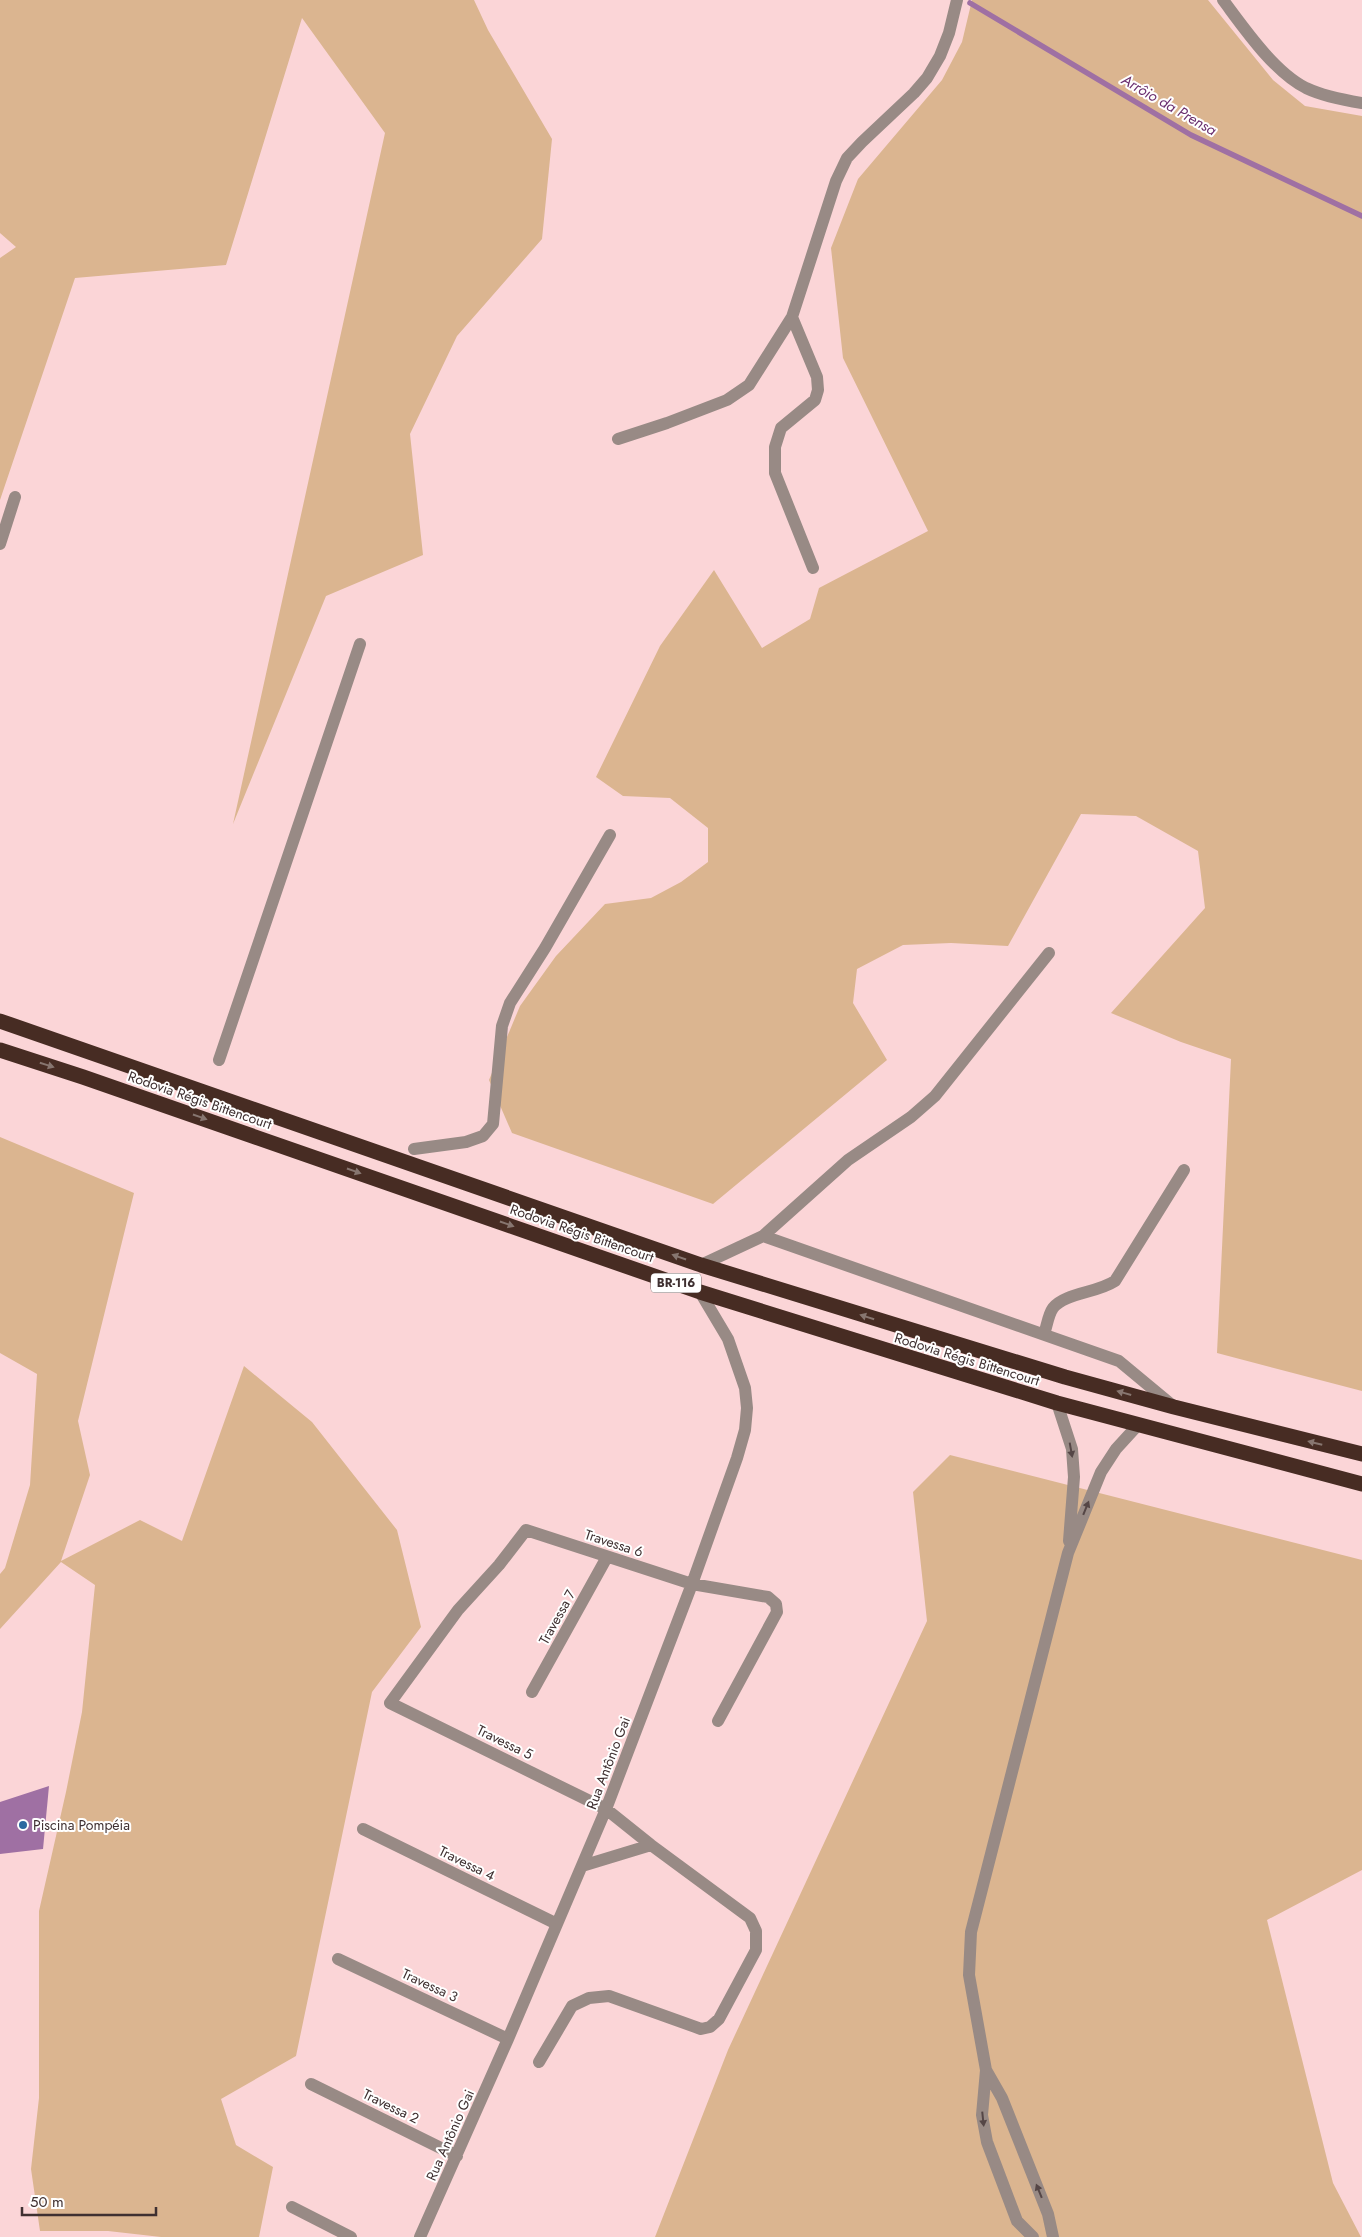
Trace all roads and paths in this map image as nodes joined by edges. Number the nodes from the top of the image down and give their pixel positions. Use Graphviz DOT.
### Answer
graph roads {
  1 [pos="957,0"];
  2 [pos="1223,0"];
  3 [pos="1362,103"];
  4 [pos="792,317"];
  5 [pos="618,439"];
  6 [pos="15,497"];
  7 [pos="0,544"];
  8 [pos="813,568"];
  9 [pos="360,644"];
  10 [pos="610,835"];
  11 [pos="1048,953"];
  12 [pos="0,1021"];
  13 [pos="0,1050"];
  14 [pos="219,1060"];
  15 [pos="414,1149"];
  16 [pos="1184,1170"];
  17 [pos="763,1236"];
  18 [pos="701,1265"];
  19 [pos="700,1292"];
  20 [pos="1044,1334"];
  21 [pos="1057,1403"];
  22 [pos="1174,1407"];
  23 [pos="1137,1426"];
  24 [pos="1362,1454"];
  25 [pos="1362,1484"];
  26 [pos="1068,1554"];
  27 [pos="607,1556"];
  28 [pos="692,1584"];
  29 [pos="532,1692"];
  30 [pos="390,1703"];
  31 [pos="718,1721"];
  32 [pos="606,1809"];
  33 [pos="363,1829"];
  34 [pos="651,1845"];
  35 [pos="582,1866"];
  36 [pos="557,1924"];
  37 [pos="338,1959"];
  38 [pos="508,2039"];
  39 [pos="539,2062"];
  40 [pos="986,2070"];
  41 [pos="311,2084"];
  42 [pos="457,2156"];
  43 [pos="292,2207"];
  44 [pos="351,2237"];
  45 [pos="420,2237"];
  46 [pos="1032,2237"];
  47 [pos="1053,2237"];
  1 -- 4 [label="street"];
  2 -- 3 [label="street"];
  4 -- 5 [label="street"];
  4 -- 8 [label="street"];
  6 -- 7 [label="street"];
  9 -- 14 [label="street"];
  10 -- 15 [label="street"];
  11 -- 17 [label="street"];
  18 -- 12 [label="highway, Rodovia Régis Bittencourt / BR-116, one-way"];
  13 -- 19 [label="highway, Rodovia Régis Bittencourt / BR-116, one-way"];
  16 -- 20 [label="street"];
  17 -- 18 [label="street"];
  17 -- 20 [label="street"];
  22 -- 18 [label="highway, Rodovia Régis Bittencourt / BR-116, one-way"];
  19 -- 21 [label="highway, Rodovia Régis Bittencourt / BR-116"];
  19 -- 28 [label="street, Rua Antônio Gai"];
  20 -- 22 [label="street"];
  21 -- 23 [label="highway, Rodovia Régis Bittencourt / BR-116"];
  21 -- 26 [label="street, one-way"];
  24 -- 22 [label="highway, Rodovia Régis Bittencourt / BR-116, one-way"];
  23 -- 25 [label="highway, Rodovia Régis Bittencourt / BR-116"];
  26 -- 23 [label="street, one-way"];
  26 -- 40 [label="street"];
  27 -- 28 [label="street, Travessa 6"];
  27 -- 29 [label="street, Travessa 7"];
  27 -- 30 [label="street, Travessa 6"];
  28 -- 31 [label="street, Travessa 6"];
  28 -- 32 [label="street, Rua Antônio Gai"];
  30 -- 32 [label="street, Travessa 5"];
  32 -- 34 [label="street, Travessa 5"];
  32 -- 35 [label="street, Rua Antônio Gai"];
  33 -- 36 [label="street, Travessa 4"];
  34 -- 35 [label="street"];
  34 -- 39 [label="street, Travessa 5"];
  35 -- 36 [label="street, Rua Antônio Gai"];
  36 -- 38 [label="street, Rua Antônio Gai"];
  37 -- 38 [label="street, Travessa 3"];
  38 -- 42 [label="street, Rua Antônio Gai"];
  40 -- 46 [label="street, one-way"];
  47 -- 40 [label="street, one-way"];
  41 -- 42 [label="street, Travessa 2"];
  42 -- 45 [label="street, Rua Antônio Gai"];
  43 -- 44 [label="street"];
}
